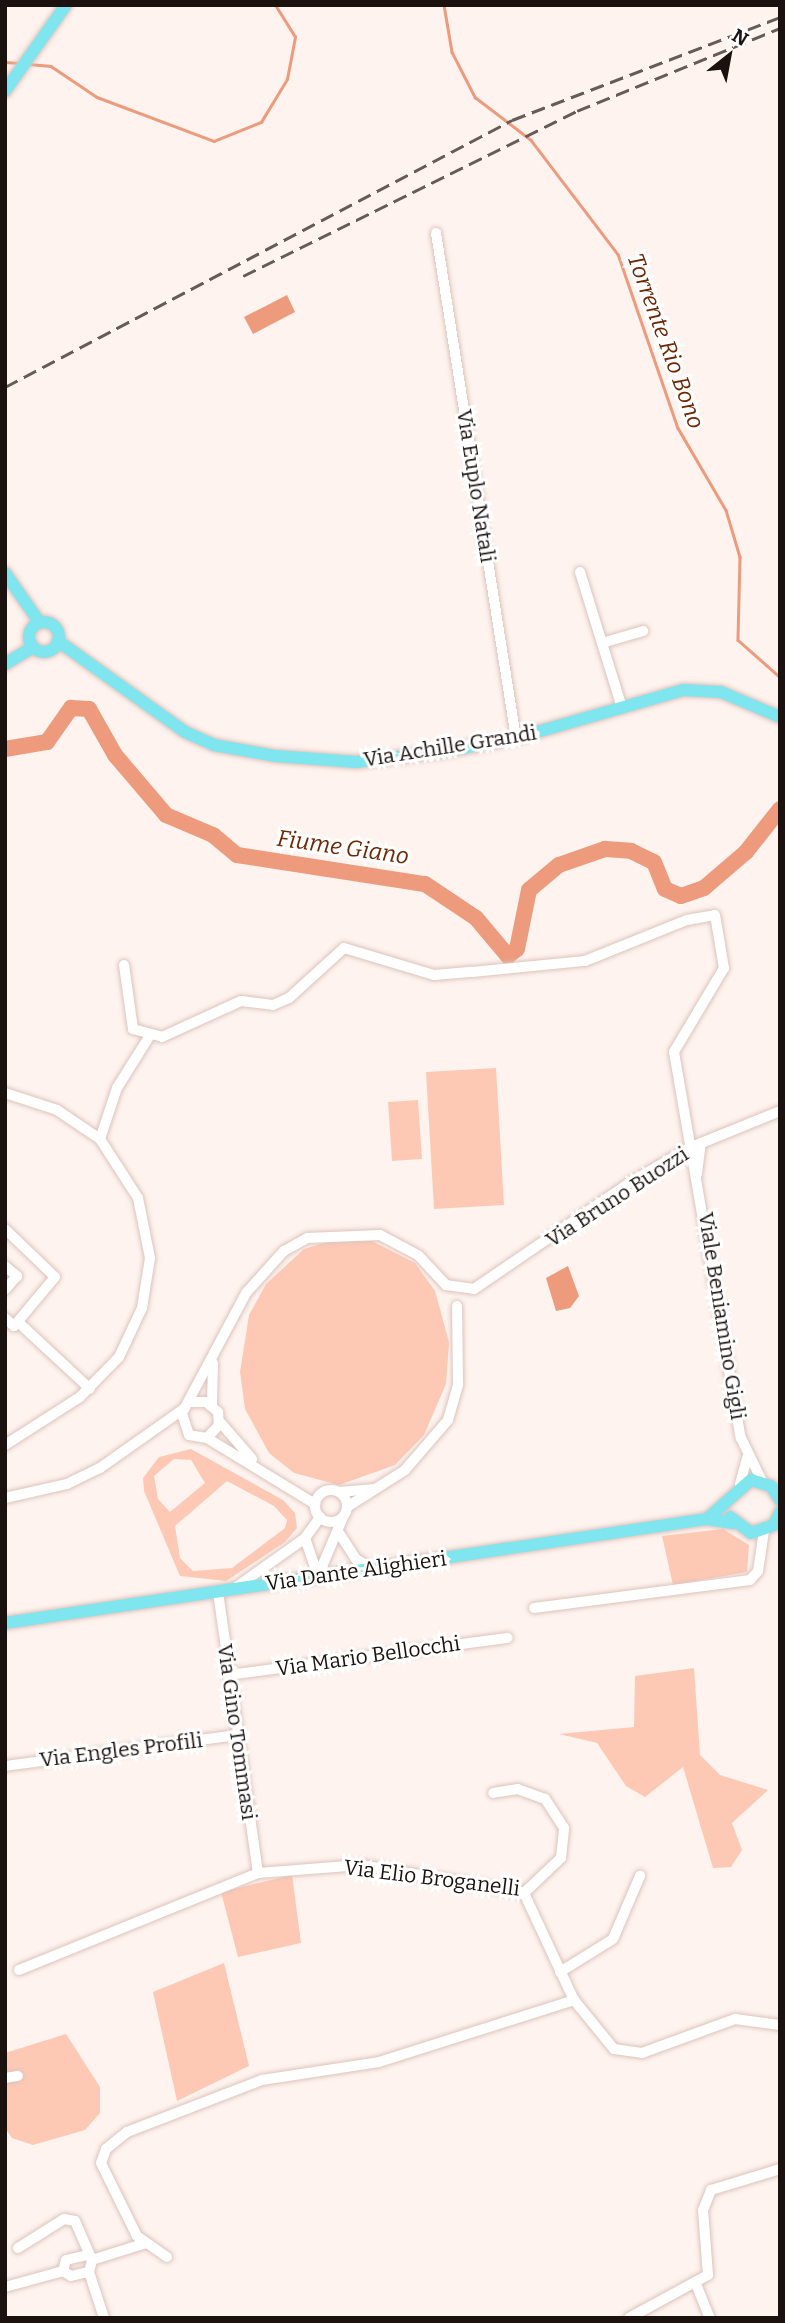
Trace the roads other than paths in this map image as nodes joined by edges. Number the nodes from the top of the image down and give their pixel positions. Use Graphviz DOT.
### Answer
graph roads {
  1 [pos="66,5"];
  2 [pos="5,91"];
  3 [pos="436,233"];
  4 [pos="580,572"];
  5 [pos="5,573"];
  6 [pos="40,623"];
  7 [pos="643,631"];
  8 [pos="58,641"];
  9 [pos="602,643"];
  10 [pos="33,647"];
  11 [pos="5,664"];
  12 [pos="622,708"];
  13 [pos="780,717"];
  14 [pos="516,738"];
  15 [pos="124,965"];
  16 [pos="149,1037"];
  17 [pos="5,1093"];
  18 [pos="780,1111"];
  19 [pos="100,1139"];
  20 [pos="701,1143"];
  21 [pos="689,1149"];
  22 [pos="697,1174"];
  23 [pos="5,1228"];
  24 [pos="5,1266"];
  25 [pos="5,1290"];
  26 [pos="457,1307"];
  27 [pos="5,1318"];
  28 [pos="18,1322"];
  29 [pos="213,1360"];
  30 [pos="90,1389"];
  31 [pos="212,1404"];
  32 [pos="188,1405"];
  33 [pos="220,1422"];
  34 [pos="183,1428"];
  35 [pos="154,1435"];
  36 [pos="207,1438"];
  37 [pos="5,1444"];
  38 [pos="747,1458"];
  39 [pos="257,1464"];
  40 [pos="762,1481"];
  41 [pos="740,1484"];
  42 [pos="291,1487"];
  43 [pos="373,1489"];
  44 [pos="339,1492"];
  45 [pos="322,1493"];
  46 [pos="5,1498"];
  47 [pos="780,1498"];
  48 [pos="728,1500"];
  49 [pos="316,1504"];
  50 [pos="345,1512"];
  51 [pos="780,1515"];
  52 [pos="320,1517"];
  53 [pos="707,1519"];
  54 [pos="733,1522"];
  55 [pos="758,1532"];
  56 [pos="339,1533"];
  57 [pos="305,1538"];
  58 [pos="372,1569"];
  59 [pos="318,1576"];
  60 [pos="232,1590"];
  61 [pos="218,1592"];
  62 [pos="534,1608"];
  63 [pos="5,1623"];
  64 [pos="508,1638"];
  65 [pos="229,1675"];
  66 [pos="238,1735"];
  67 [pos="5,1766"];
  68 [pos="493,1793"];
  69 [pos="258,1873"];
  70 [pos="640,1876"];
  71 [pos="524,1893"];
  72 [pos="19,1970"];
  73 [pos="559,1972"];
  74 [pos="574,2000"];
  75 [pos="780,2025"];
  76 [pos="18,2076"];
  77 [pos="5,2078"];
  78 [pos="780,2169"];
  79 [pos="146,2243"];
  80 [pos="18,2248"];
  81 [pos="167,2257"];
  82 [pos="89,2258"];
  83 [pos="63,2271"];
  84 [pos="89,2272"];
  85 [pos="696,2284"];
  86 [pos="5,2287"];
  87 [pos="104,2318"];
  88 [pos="629,2318"];
  89 [pos="710,2318"];
  1 -- 2 [label="main road"];
  3 -- 14 [label="street, Via Euplo Natali"];
  4 -- 9 [label="street"];
  5 -- 6 [label="main road"];
  6 -- 8 [label="main road, Via Achille Grandi"];
  6 -- 10 [label="main road"];
  7 -- 9 [label="street"];
  8 -- 10 [label="main road"];
  8 -- 14 [label="main road, Via Achille Grandi"];
  9 -- 12 [label="street"];
  10 -- 11 [label="main road"];
  12 -- 13 [label="main road, Via Achille Grandi"];
  12 -- 14 [label="main road, Via Achille Grandi"];
  15 -- 16 [label="street"];
  16 -- 19 [label="street"];
  16 -- 21 [label="street, Viale Beniamino Gigli"];
  17 -- 19 [label="street"];
  18 -- 20 [label="street, Via Bruno Buozzi"];
  19 -- 30 [label="street"];
  20 -- 21 [label="street, Via Bruno Buozzi"];
  20 -- 22 [label="street, Viale Beniamino Gigli"];
  21 -- 22 [label="street, Viale Beniamino Gigli"];
  21 -- 29 [label="street, Via Bruno Buozzi"];
  22 -- 38 [label="street, Viale Beniamino Gigli"];
  23 -- 28 [label="street"];
  24 -- 25 [label="street"];
  26 -- 43 [label="street"];
  27 -- 28 [label="street"];
  28 -- 30 [label="street"];
  29 -- 31 [label="street"];
  29 -- 32 [label="street"];
  30 -- 37 [label="street"];
  31 -- 32 [label="street"];
  31 -- 33 [label="street"];
  32 -- 34 [label="street"];
  32 -- 35 [label="street"];
  33 -- 36 [label="street"];
  33 -- 39 [label="street"];
  34 -- 35 [label="street"];
  34 -- 36 [label="street"];
  35 -- 46 [label="street"];
  36 -- 39 [label="street"];
  38 -- 40 [label="street, Viale Beniamino Gigli"];
  38 -- 41 [label="street, Viale Beniamino Gigli"];
  39 -- 42 [label="street"];
  40 -- 41 [label="main road"];
  40 -- 47 [label="main road"];
  41 -- 48 [label="main road"];
  42 -- 45 [label="street"];
  42 -- 49 [label="street"];
  43 -- 44 [label="street"];
  43 -- 50 [label="street"];
  44 -- 45 [label="street"];
  44 -- 50 [label="street"];
  45 -- 49 [label="street"];
  48 -- 53 [label="main road"];
  48 -- 54 [label="main road"];
  49 -- 52 [label="street"];
  50 -- 52 [label="street"];
  50 -- 56 [label="street"];
  51 -- 55 [label="main road"];
  52 -- 57 [label="street"];
  53 -- 54 [label="main road, Via Dante Alighieri"];
  53 -- 58 [label="main road, Via Dante Alighieri"];
  54 -- 55 [label="main road, Via Dante Alighieri"];
  55 -- 62 [label="street"];
  56 -- 58 [label="street"];
  56 -- 59 [label="street"];
  57 -- 59 [label="street"];
  57 -- 60 [label="street"];
  58 -- 59 [label="main road, Via Dante Alighieri"];
  59 -- 60 [label="main road, Via Dante Alighieri"];
  60 -- 61 [label="main road, Via Dante Alighieri"];
  61 -- 63 [label="main road, Via Dante Alighieri"];
  61 -- 65 [label="street, Via Gino Tommasi"];
  64 -- 65 [label="street, Via Mario Bellocchi"];
  65 -- 66 [label="street, Via Gino Tommasi"];
  66 -- 67 [label="street, Via Engles Profili"];
  66 -- 69 [label="street, Via Gino Tommasi"];
  68 -- 71 [label="street, Via Elio Broganelli"];
  69 -- 71 [label="street, Via Elio Broganelli"];
  69 -- 72 [label="street, Via Elio Broganelli"];
  70 -- 73 [label="street"];
  71 -- 73 [label="street"];
  73 -- 74 [label="street"];
  74 -- 75 [label="street"];
  74 -- 79 [label="street"];
  76 -- 77 [label="street"];
  78 -- 85 [label="street"];
  79 -- 81 [label="street"];
  79 -- 82 [label="street"];
  80 -- 82 [label="street"];
  82 -- 83 [label="street"];
  82 -- 84 [label="street"];
  83 -- 84 [label="street"];
  83 -- 86 [label="street"];
  84 -- 87 [label="street"];
  85 -- 88 [label="street"];
  85 -- 89 [label="street"];
}
